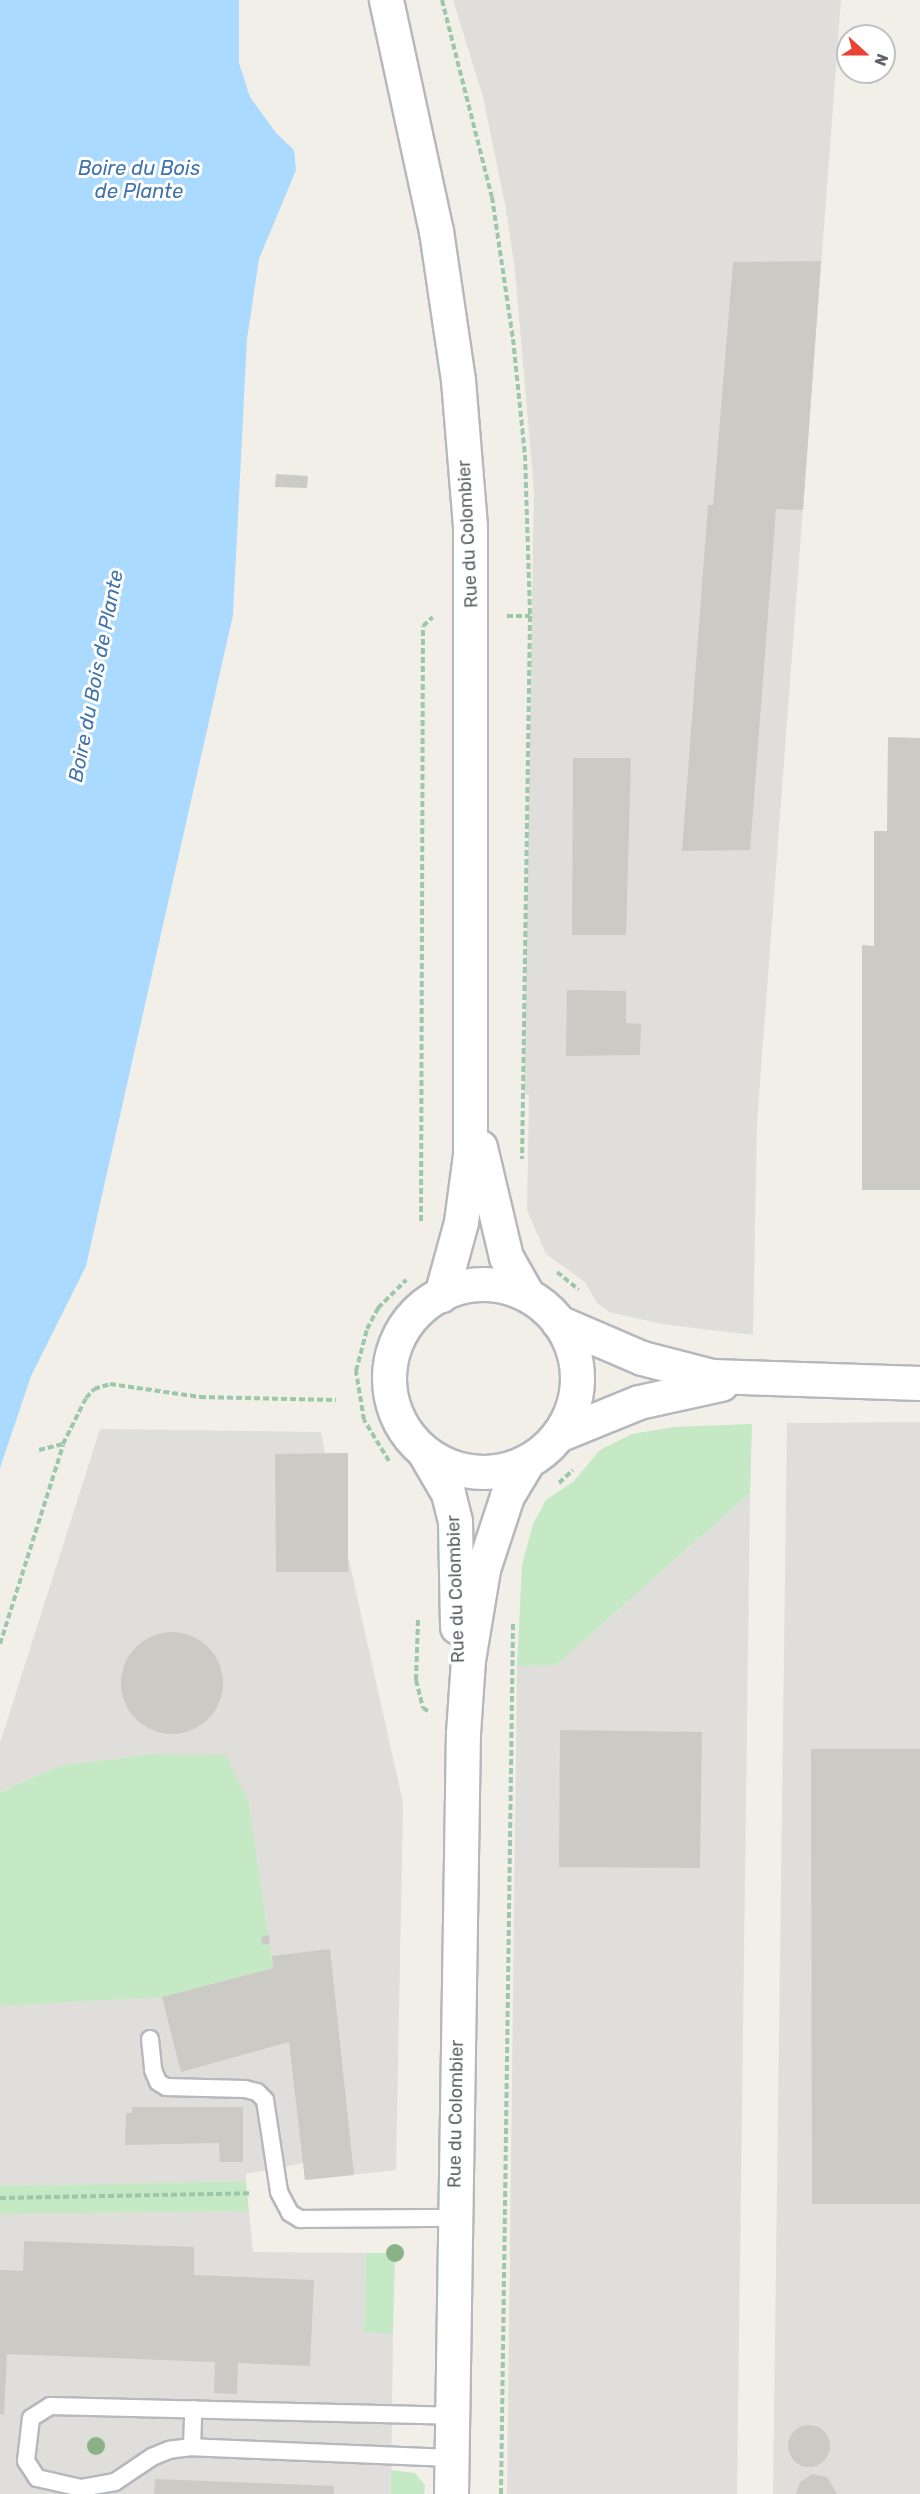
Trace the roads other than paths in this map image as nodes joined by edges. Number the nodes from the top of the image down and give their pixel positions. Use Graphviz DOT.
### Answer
graph roads {
  1 [pos="386,0"];
  2 [pos="472,1076"];
  3 [pos="527,1294"];
  4 [pos="441,1295"];
  5 [pos="558,1322"];
  6 [pos="752,1380"];
  7 [pos="920,1383"];
  8 [pos="558,1435"];
  9 [pos="424,1452"];
  10 [pos="526,1463"];
  11 [pos="463,1733"];
  12 [pos="150,2039"];
  13 [pos="455,2218"];
  14 [pos="193,2409"];
  15 [pos="452,2416"];
  16 [pos="192,2447"];
  17 [pos="452,2458"];
  18 [pos="451,2494"];
  1 -- 2 [label="main road, Rue du Colombier"];
  2 -- 3 [label="main road, Rue du Colombier"];
  2 -- 4 [label="main road, Rue du Colombier"];
  3 -- 4 [label="main road"];
  3 -- 5 [label="main road"];
  4 -- 9 [label="main road"];
  5 -- 6 [label="main road"];
  5 -- 8 [label="main road"];
  6 -- 7 [label="main road"];
  6 -- 8 [label="main road"];
  8 -- 10 [label="main road"];
  9 -- 10 [label="main road"];
  9 -- 11 [label="main road, Rue du Colombier"];
  10 -- 11 [label="main road, Rue du Colombier"];
  11 -- 13 [label="main road, Rue du Colombier"];
  12 -- 13 [label="lane"];
  13 -- 15 [label="main road, Rue du Colombier"];
  14 -- 15 [label="lane"];
  14 -- 16 [label="lane"];
  14 -- 16 [label="lane"];
  15 -- 17 [label="main road, Rue du Colombier"];
  16 -- 17 [label="lane"];
  17 -- 18 [label="main road, Rue du Colombier"];
}
